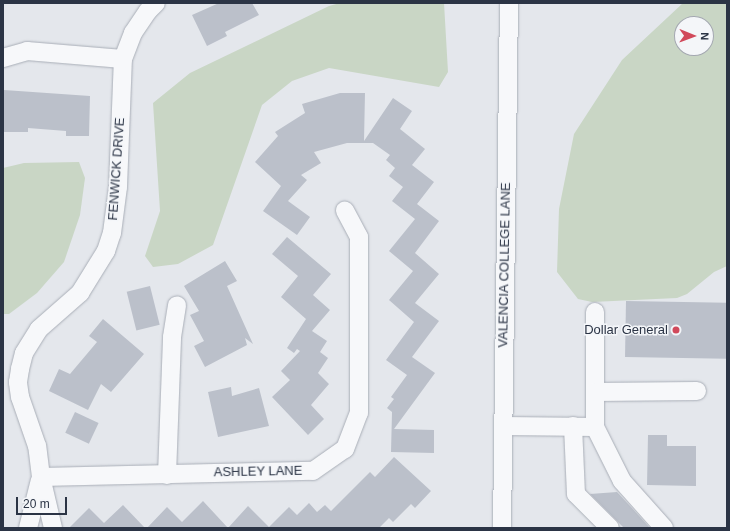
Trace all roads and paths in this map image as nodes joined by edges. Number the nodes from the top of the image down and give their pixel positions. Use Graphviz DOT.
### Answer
graph roads {
  1 [pos="156,3"];
  2 [pos="509,3"];
  3 [pos="3,58"];
  4 [pos="123,59"];
  5 [pos="345,211"];
  6 [pos="177,305"];
  7 [pos="595,312"];
  8 [pos="696,391"];
  9 [pos="595,392"];
  10 [pos="503,426"];
  11 [pos="573,426"];
  12 [pos="594,427"];
  13 [pos="167,475"];
  14 [pos="40,477"];
  15 [pos="28,528"];
  16 [pos="53,528"];
  17 [pos="502,528"];
  18 [pos="610,528"];
  19 [pos="664,528"];
  1 -- 4 [label="street, FENWICK DRIVE"];
  2 -- 10 [label="street, VALENCIA COLLEGE LANE"];
  3 -- 4 [label="street"];
  4 -- 14 [label="street, FENWICK DRIVE"];
  5 -- 13 [label="street, ASHLEY LANE"];
  6 -- 13 [label="street"];
  7 -- 9 [label="street"];
  8 -- 9 [label="street"];
  9 -- 12 [label="street"];
  10 -- 11 [label="street"];
  10 -- 17 [label="street, VALENCIA COLLEGE LANE"];
  11 -- 12 [label="street"];
  11 -- 18 [label="street"];
  12 -- 19 [label="street"];
  13 -- 14 [label="street, ASHLEY LANE"];
  14 -- 15 [label="street, FENWICK DRIVE"];
  14 -- 16 [label="street, FENWICK DRIVE"];
}
